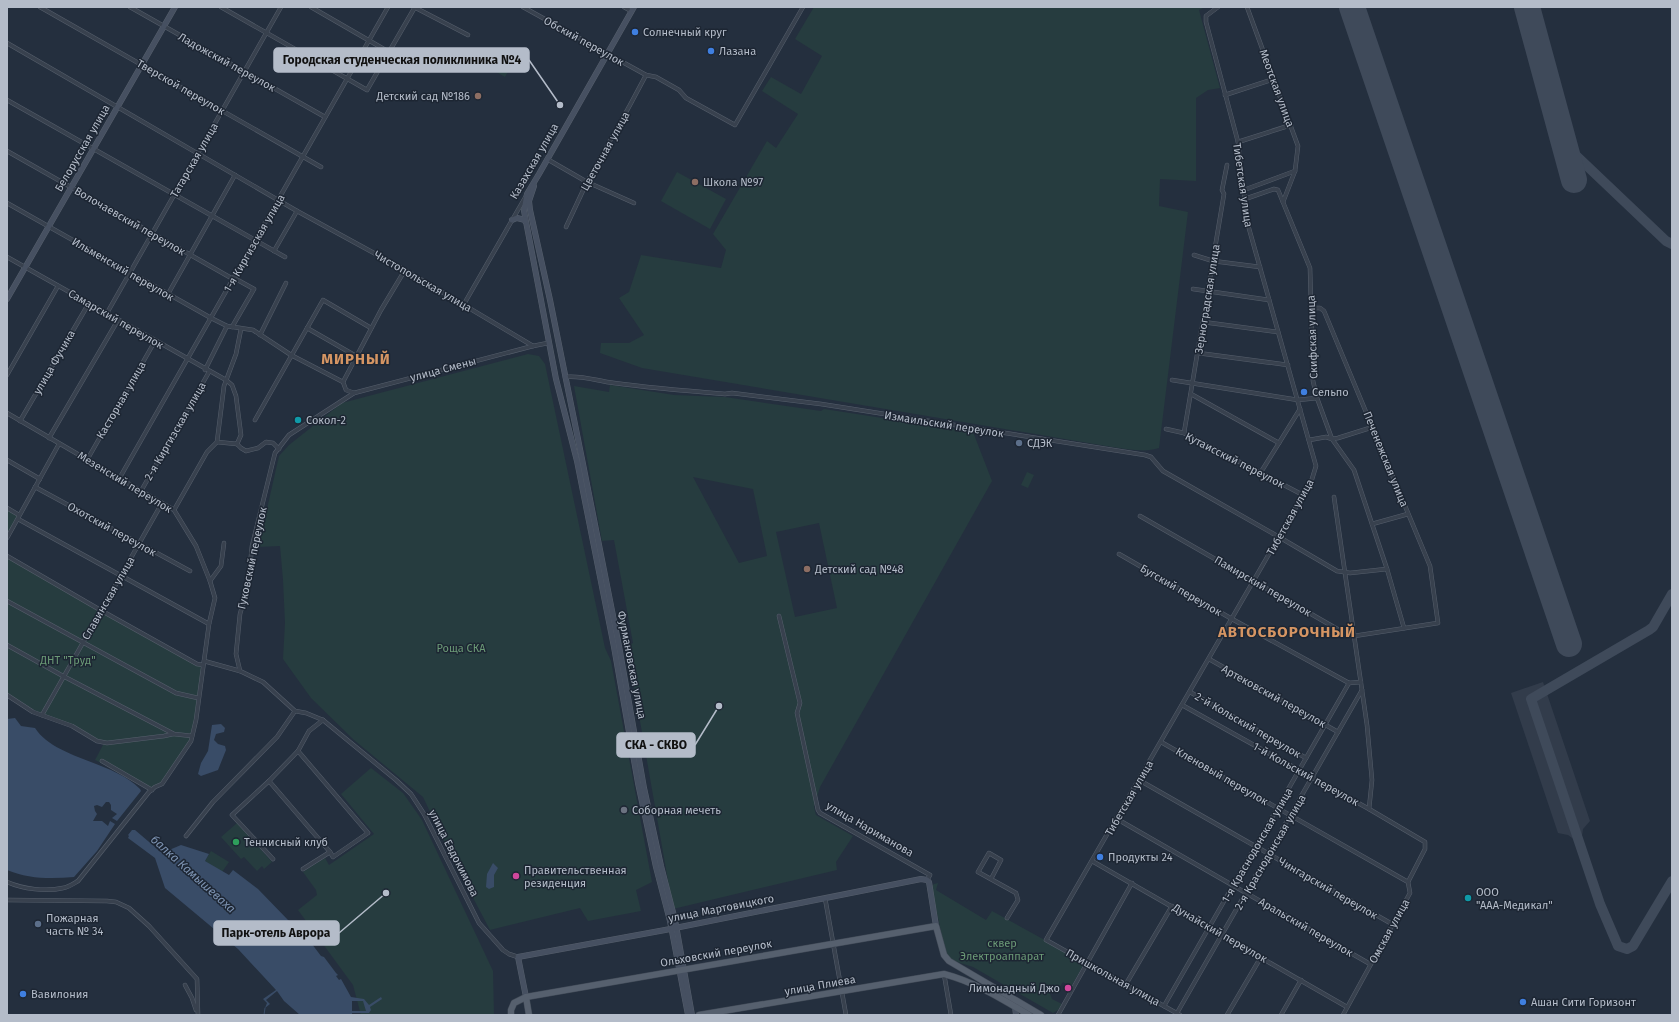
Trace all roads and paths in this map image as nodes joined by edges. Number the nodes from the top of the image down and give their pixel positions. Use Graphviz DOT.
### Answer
graph roads {
  1 [pos="40,7"];
  2 [pos="130,7"];
  3 [pos="175,7"];
  4 [pos="221,7"];
  5 [pos="281,7"];
  6 [pos="311,7"];
  7 [pos="388,7"];
  8 [pos="415,7"];
  9 [pos="523,7"];
  10 [pos="624,7"];
  11 [pos="802,7"];
  12 [pos="1218,7"];
  13 [pos="1247,7"];
  14 [pos="632,9"];
  15 [pos="164,27"];
  16 [pos="266,33"];
  17 [pos="468,35"];
  18 [pos="369,40"];
  19 [pos="7,43"];
  20 [pos="390,52"];
  21 [pos="607,54"];
  22 [pos="142,65"];
  23 [pos="244,72"];
  24 [pos="646,75"];
  25 [pos="1274,79"];
  26 [pos="347,80"];
  27 [pos="1225,95"];
  28 [pos="7,100"];
  29 [pos="117,108"];
  30 [pos="222,111"];
  31 [pos="325,117"];
  32 [pos="1290,125"];
  33 [pos="1238,142"];
  34 [pos="93,149"];
  35 [pos="7,151"];
  36 [pos="198,154"];
  37 [pos="303,157"];
  38 [pos="547,159"];
  39 [pos="1227,165"];
  40 [pos="321,167"];
  41 [pos="1295,171"];
  42 [pos="539,174"];
  43 [pos="235,175"];
  44 [pos="586,182"];
  45 [pos="71,188"];
  46 [pos="1244,190"];
  47 [pos="175,194"];
  48 [pos="527,194"];
  49 [pos="1245,199"];
  50 [pos="278,200"];
  51 [pos="1283,202"];
  52 [pos="7,203"];
  53 [pos="634,203"];
  54 [pos="297,211"];
  55 [pos="212,216"];
  56 [pos="512,220"];
  57 [pos="526,223"];
  58 [pos="49,227"];
  59 [pos="566,227"];
  60 [pos="152,234"];
  61 [pos="255,241"];
  62 [pos="274,251"];
  63 [pos="190,255"];
  64 [pos="1194,255"];
  65 [pos="7,257"];
  66 [pos="285,257"];
  67 [pos="1213,261"];
  68 [pos="25,268"];
  69 [pos="1260,268"];
  70 [pos="405,270"];
  71 [pos="130,273"];
  72 [pos="233,279"];
  73 [pos="286,283"];
  74 [pos="58,286"];
  75 [pos="254,289"];
  76 [pos="1193,289"];
  77 [pos="1208,291"];
  78 [pos="168,294"];
  79 [pos="7,300"];
  80 [pos="550,300"];
  81 [pos="1269,300"];
  82 [pos="540,302"];
  83 [pos="89,303"];
  84 [pos="464,304"];
  85 [pos="1311,308"];
  86 [pos="107,313"];
  87 [pos="211,318"];
  88 [pos="118,320"];
  89 [pos="1203,322"];
  90 [pos="230,327"];
  91 [pos="307,328"];
  92 [pos="371,328"];
  93 [pos="241,329"];
  94 [pos="1278,332"];
  95 [pos="260,334"];
  96 [pos="155,341"];
  97 [pos="548,343"];
  98 [pos="533,346"];
  99 [pos="1198,353"];
  100 [pos="291,355"];
  101 [pos="356,356"];
  102 [pos="187,360"];
  103 [pos="1288,366"];
  104 [pos="207,371"];
  105 [pos="7,375"];
  106 [pos="565,377"];
  107 [pos="556,379"];
  108 [pos="226,380"];
  109 [pos="1172,380"];
  110 [pos="343,382"];
  111 [pos="1193,385"];
  112 [pos="354,393"];
  113 [pos="1191,394"];
  114 [pos="1317,398"];
  115 [pos="1298,400"];
  116 [pos="1300,409"];
  117 [pos="7,413"];
  118 [pos="255,420"];
  119 [pos="20,421"];
  120 [pos="1373,427"];
  121 [pos="1166,429"];
  122 [pos="1184,433"];
  123 [pos="49,438"];
  124 [pos="1332,439"];
  125 [pos="1309,440"];
  126 [pos="217,442"];
  127 [pos="1279,443"];
  128 [pos="60,444"];
  129 [pos="237,444"];
  130 [pos="279,449"];
  131 [pos="7,460"];
  132 [pos="87,460"];
  133 [pos="579,460"];
  134 [pos="1261,472"];
  135 [pos="40,479"];
  136 [pos="119,479"];
  137 [pos="35,487"];
  138 [pos="141,491"];
  139 [pos="1303,495"];
  140 [pos="1334,497"];
  141 [pos="162,503"];
  142 [pos="7,508"];
  143 [pos="174,510"];
  144 [pos="1408,514"];
  145 [pos="1140,516"];
  146 [pos="19,517"];
  147 [pos="1372,524"];
  148 [pos="1279,537"];
  149 [pos="7,538"];
  150 [pos="224,543"];
  151 [pos="139,544"];
  152 [pos="1119,554"];
  153 [pos="7,556"];
  154 [pos="1387,568"];
  155 [pos="190,571"];
  156 [pos="1344,572"];
  157 [pos="121,577"];
  158 [pos="210,581"];
  159 [pos="1254,581"];
  160 [pos="7,601"];
  161 [pos="102,611"];
  162 [pos="779,616"];
  163 [pos="1232,619"];
  164 [pos="209,624"];
  165 [pos="1404,628"];
  166 [pos="1354,636"];
  167 [pos="82,643"];
  168 [pos="7,644"];
  169 [pos="1209,659"];
  170 [pos="203,663"];
  171 [pos="240,671"];
  172 [pos="63,676"];
  173 [pos="1361,682"];
  174 [pos="1350,683"];
  175 [pos="1362,690"];
  176 [pos="1190,692"];
  177 [pos="7,695"];
  178 [pos="198,698"];
  179 [pos="1182,705"];
  180 [pos="295,711"];
  181 [pos="42,715"];
  182 [pos="323,720"];
  183 [pos="1326,725"];
  184 [pos="1338,732"];
  185 [pos="174,734"];
  186 [pos="192,736"];
  187 [pos="1161,742"];
  188 [pos="298,751"];
  189 [pos="1306,758"];
  190 [pos="102,761"];
  191 [pos="1299,771"];
  192 [pos="1312,778"];
  193 [pos="1139,780"];
  194 [pos="269,781"];
  195 [pos="152,790"];
  196 [pos="1278,808"];
  197 [pos="1369,809"];
  198 [pos="1290,816"];
  199 [pos="1117,819"];
  200 [pos="186,836"];
  201 [pos="1426,845"];
  202 [pos="1256,847"];
  203 [pos="330,852"];
  204 [pos="1268,854"];
  205 [pos="273,859"];
  206 [pos="1092,861"];
  207 [pos="303,869"];
  208 [pos="991,879"];
  209 [pos="927,880"];
  210 [pos="7,882"];
  211 [pos="1408,882"];
  212 [pos="1132,883"];
  213 [pos="1233,885"];
  214 [pos="1246,893"];
  215 [pos="825,898"];
  216 [pos="7,900"];
  217 [pos="1172,906"];
  218 [pos="1007,918"];
  219 [pos="1392,924"];
  220 [pos="936,926"];
  221 [pos="1209,927"];
  222 [pos="674,928"];
  223 [pos="1222,934"];
  224 [pos="1046,940"];
  225 [pos="833,943"];
  226 [pos="518,956"];
  227 [pos="1261,957"];
  228 [pos="1088,963"];
  229 [pos="1370,964"];
  230 [pos="682,969"];
  231 [pos="944,974"];
  232 [pos="1301,980"];
  233 [pos="1126,984"];
  234 [pos="185,985"];
  235 [pos="842,991"];
  236 [pos="526,997"];
  237 [pos="1164,1006"];
  238 [pos="1016,1007"];
  239 [pos="1347,1007"];
  240 [pos="1178,1014"];
  241 [pos="198,1015"];
  242 [pos="511,1015"];
  243 [pos="529,1015"];
  244 [pos="688,1015"];
  245 [pos="692,1015"];
  246 [pos="699,1015"];
  247 [pos="846,1015"];
  248 [pos="951,1015"];
  249 [pos="1016,1015"];
  250 [pos="1030,1015"];
  251 [pos="1040,1015"];
  252 [pos="1058,1015"];
  253 [pos="1227,1015"];
  254 [pos="1281,1015"];
  255 [pos="1343,1015"];
  1 -- 22 [label="street, Тверской переулок"];
  2 -- 15 [label="street, Ладожский переулок"];
  3 -- 15 [label="main road, Белорусская улица"];
  4 -- 16 [label="street"];
  5 -- 16 [label="street, Татарская улица"];
  6 -- 18 [label="street"];
  7 -- 18 [label="street, 1-я Киргизская улица"];
  8 -- 17 [label="street"];
  8 -- 20 [label="street"];
  9 -- 21 [label="street, Обский переулок"];
  10 -- 14 [label="street"];
  11 -- 24 [label="street, Обский переулок"];
  12 -- 27 [label="street, Тибетская улица"];
  13 -- 25 [label="street, Меотская улица"];
  14 -- 21 [label="main road, Казахская улица"];
  15 -- 22 [label="main road, Белорусская улица"];
  15 -- 23 [label="street, Ладожский переулок"];
  16 -- 23 [label="street, Татарская улица"];
  16 -- 26 [label="street"];
  18 -- 20 [label="street"];
  18 -- 26 [label="street, 1-я Киргизская улица"];
  19 -- 29 [label="street, Чистопольская улица"];
  20 -- 26 [label="street"];
  21 -- 24 [label="street, Обский переулок"];
  21 -- 38 [label="main road, Казахская улица"];
  22 -- 29 [label="main road, Белорусская улица"];
  22 -- 30 [label="street, Тверской переулок"];
  23 -- 30 [label="street, Татарская улица"];
  23 -- 31 [label="street, Ладожский переулок"];
  24 -- 44 [label="street, Цветочная улица"];
  25 -- 27 [label="street"];
  25 -- 32 [label="street, Меотская улица"];
  26 -- 31 [label="street, 1-я Киргизская улица"];
  27 -- 33 [label="street, Тибетская улица"];
  28 -- 34 [label="street"];
  29 -- 34 [label="main road, Белорусская улица"];
  29 -- 36 [label="street, Чистопольская улица"];
  30 -- 36 [label="street, Татарская улица"];
  30 -- 37 [label="street, Тверской переулок"];
  31 -- 37 [label="street, 1-я Киргизская улица"];
  32 -- 33 [label="street"];
  32 -- 41 [label="street, Меотская улица"];
  33 -- 46 [label="street, Тибетская улица"];
  34 -- 45 [label="main road, Белорусская улица"];
  34 -- 47 [label="street"];
  35 -- 45 [label="street, Волочаевский переулок"];
  36 -- 43 [label="street, Чистопольская улица"];
  36 -- 47 [label="street, Татарская улица"];
  37 -- 40 [label="street, Тверской переулок"];
  37 -- 50 [label="street, 1-я Киргизская улица"];
  38 -- 42 [label="main road, Казахская улица"];
  38 -- 44 [label="street"];
  39 -- 67 [label="street, Зерноградская улица"];
  41 -- 46 [label="street"];
  41 -- 51 [label="street, Меотская улица"];
  42 -- 48 [label="main road, Казахская улица"];
  42 -- 80 [label="main road"];
  43 -- 50 [label="street, Чистопольская улица"];
  43 -- 55 [label="street"];
  44 -- 53 [label="street"];
  44 -- 59 [label="street, Цветочная улица"];
  45 -- 58 [label="main road, Белорусская улица"];
  45 -- 60 [label="street, Волочаевский переулок"];
  46 -- 49 [label="street, Тибетская улица"];
  47 -- 55 [label="street"];
  47 -- 60 [label="street, Татарская улица"];
  48 -- 56 [label="street, Казахская улица"];
  48 -- 57 [label="main road"];
  49 -- 51 [label="street"];
  49 -- 69 [label="street, Тибетская улица"];
  50 -- 54 [label="street, Чистопольская улица"];
  50 -- 61 [label="street, 1-я Киргизская улица"];
  51 -- 85 [label="street, Скифская улица"];
  52 -- 58 [label="street, Ильменский переулок"];
  54 -- 62 [label="street"];
  54 -- 70 [label="street, Чистопольская улица"];
  55 -- 61 [label="street"];
  55 -- 63 [label="street"];
  56 -- 57 [label="main road"];
  56 -- 84 [label="street, Казахская улица"];
  57 -- 82 [label="main road"];
  58 -- 68 [label="main road, Белорусская улица"];
  58 -- 71 [label="street, Ильменский переулок"];
  60 -- 63 [label="street, Волочаевский переулок"];
  60 -- 71 [label="street, Татарская улица"];
  61 -- 62 [label="street"];
  61 -- 72 [label="street, 1-я Киргизская улица"];
  62 -- 66 [label="street"];
  63 -- 72 [label="street, Волочаевский переулок"];
  63 -- 78 [label="street"];
  64 -- 67 [label="street"];
  65 -- 68 [label="street, Самарский переулок"];
  67 -- 69 [label="street"];
  67 -- 77 [label="street, Зерноградская улица"];
  68 -- 74 [label="street, Самарский переулок"];
  68 -- 79 [label="main road, Белорусская улица"];
  69 -- 81 [label="street, Тибетская улица"];
  70 -- 84 [label="street, Чистопольская улица"];
  70 -- 92 [label="street"];
  71 -- 78 [label="street, Ильменский переулок"];
  71 -- 86 [label="street, Татарская улица"];
  72 -- 75 [label="street, Волочаевский переулок"];
  72 -- 87 [label="street, 1-я Киргизская улица"];
  73 -- 95 [label="street"];
  74 -- 83 [label="street, Самарский переулок"];
  74 -- 105 [label="street"];
  75 -- 90 [label="street, 2-я Киргизская улица"];
  76 -- 77 [label="street"];
  77 -- 81 [label="street"];
  77 -- 89 [label="street, Зерноградская улица"];
  78 -- 87 [label="street, Ильменский переулок"];
  80 -- 82 [label="main road"];
  80 -- 106 [label="main road"];
  81 -- 94 [label="street, Тибетская улица"];
  82 -- 97 [label="main road"];
  83 -- 86 [label="street, Самарский переулок"];
  83 -- 119 [label="street, улица Фучика"];
  84 -- 98 [label="street, Чистопольская улица"];
  85 -- 114 [label="street, Скифская улица"];
  85 -- 120 [label="street, Печенежская улица"];
  86 -- 88 [label="street, Самарский переулок"];
  87 -- 90 [label="street, Ильменский переулок"];
  87 -- 102 [label="street, 1-я Киргизская улица"];
  88 -- 96 [label="street, Самарский переулок"];
  88 -- 123 [label="street"];
  89 -- 94 [label="street"];
  89 -- 99 [label="street, Зерноградская улица"];
  90 -- 93 [label="street, Ильменский переулок"];
  90 -- 104 [label="street, 2-я Киргизская улица"];
  91 -- 92 [label="street"];
  91 -- 100 [label="street"];
  91 -- 101 [label="street"];
  92 -- 101 [label="street"];
  93 -- 95 [label="street, Ильменский переулок"];
  93 -- 108 [label="street"];
  94 -- 103 [label="street, Тибетская улица"];
  95 -- 100 [label="street, Ильменский переулок"];
  96 -- 102 [label="street, Самарский переулок"];
  96 -- 132 [label="street, Касторная улица"];
  97 -- 98 [label="street"];
  97 -- 107 [label="main road"];
  98 -- 112 [label="street, улица Смены"];
  99 -- 103 [label="street"];
  99 -- 111 [label="street, Зерноградская улица"];
  100 -- 110 [label="street, Ильменский переулок"];
  100 -- 118 [label="street"];
  101 -- 110 [label="street"];
  102 -- 104 [label="street, Самарский переулок"];
  102 -- 136 [label="street, 1-я Киргизская улица"];
  103 -- 115 [label="street, Тибетская улица"];
  104 -- 108 [label="street, Самарский переулок"];
  104 -- 138 [label="street, 2-я Киргизская улица"];
  106 -- 107 [label="main road"];
  106 -- 133 [label="main road"];
  106 -- 148 [label="street, Измаильский переулок"];
  107 -- 133 [label="main road"];
  108 -- 126 [label="street"];
  108 -- 129 [label="street"];
  109 -- 111 [label="street"];
  110 -- 112 [label="street"];
  111 -- 113 [label="street, Зерноградская улица"];
  111 -- 115 [label="street"];
  112 -- 130 [label="street, улица Смены"];
  113 -- 122 [label="street, Зерноградская улица"];
  113 -- 127 [label="street"];
  114 -- 115 [label="street"];
  114 -- 124 [label="street, Скифская улица"];
  115 -- 116 [label="street, Тибетская улица"];
  116 -- 125 [label="street, Тибетская улица"];
  116 -- 127 [label="street"];
  117 -- 119 [label="street, Мезенский переулок"];
  119 -- 123 [label="street, Мезенский переулок"];
  120 -- 124 [label="street"];
  120 -- 144 [label="street, Печенежская улица"];
  121 -- 122 [label="street, Кутаисский переулок"];
  122 -- 134 [label="street, Кутаисский переулок"];
  123 -- 128 [label="street, Мезенский переулок"];
  124 -- 125 [label="street"];
  124 -- 147 [label="street, Скифская улица"];
  125 -- 139 [label="street, Тибетская улица"];
  126 -- 129 [label="street"];
  126 -- 143 [label="street"];
  127 -- 134 [label="street"];
  128 -- 132 [label="street, Мезенский переулок"];
  128 -- 135 [label="street"];
  129 -- 130 [label="street"];
  130 -- 171 [label="street, Гуковский переулок"];
  131 -- 135 [label="street"];
  132 -- 136 [label="street, Мезенский переулок"];
  133 -- 222 [label="main road, Фурмановская улица"];
  134 -- 139 [label="street, Кутаисский переулок"];
  135 -- 137 [label="street"];
  136 -- 138 [label="street, Мезенский переулок"];
  137 -- 146 [label="street"];
  137 -- 151 [label="street, Охотский переулок"];
  138 -- 141 [label="street, Мезенский переулок"];
  139 -- 148 [label="street, Тибетская улица"];
  140 -- 156 [label="street"];
  141 -- 143 [label="street, Мезенский переулок"];
  141 -- 151 [label="street, Славинская улица"];
  142 -- 146 [label="street"];
  143 -- 158 [label="street, Мезенский переулок"];
  144 -- 147 [label="street"];
  144 -- 165 [label="street, Печенежская улица"];
  145 -- 159 [label="street, Памирский переулок"];
  146 -- 149 [label="street"];
  146 -- 157 [label="street"];
  147 -- 154 [label="street, Скифская улица"];
  148 -- 156 [label="street, Измаильский переулок"];
  148 -- 159 [label="street, Тибетская улица"];
  150 -- 158 [label="street"];
  151 -- 155 [label="street, Охотский переулок"];
  151 -- 157 [label="street, Славинская улица"];
  152 -- 163 [label="street, Бугский переулок"];
  153 -- 161 [label="street, улица Евдокимова"];
  154 -- 156 [label="street, Измаильский переулок"];
  154 -- 165 [label="street, Скифская улица"];
  156 -- 166 [label="street"];
  157 -- 161 [label="street, Славинская улица"];
  157 -- 164 [label="street"];
  158 -- 164 [label="street, Мезенский переулок"];
  159 -- 163 [label="street, Тибетская улица"];
  159 -- 166 [label="street, Памирский переулок"];
  160 -- 167 [label="street"];
  161 -- 167 [label="street, Славинская улица"];
  161 -- 170 [label="street, улица Евдокимова"];
  162 -- 209 [label="street, улица Нариманова"];
  163 -- 169 [label="street, Тибетская улица"];
  163 -- 174 [label="street, Бугский переулок"];
  164 -- 170 [label="street, Мезенский переулок"];
  165 -- 166 [label="street"];
  166 -- 173 [label="street"];
  167 -- 172 [label="street, Славинская улица"];
  167 -- 178 [label="street"];
  168 -- 172 [label="street"];
  169 -- 176 [label="street, Тибетская улица"];
  169 -- 183 [label="street, Артековский переулок"];
  170 -- 171 [label="street, улица Евдокимова"];
  170 -- 178 [label="street, Мезенский переулок"];
  171 -- 180 [label="street, улица Евдокимова"];
  172 -- 181 [label="street, Славинская улица"];
  172 -- 185 [label="street"];
  173 -- 174 [label="street"];
  173 -- 175 [label="street"];
  174 -- 183 [label="street, 1-я Краснодонская улица"];
  175 -- 184 [label="street, 2-я Краснодонская улица"];
  175 -- 197 [label="street"];
  176 -- 179 [label="street, Тибетская улица"];
  176 -- 189 [label="street, 2-й Кольский переулок"];
  177 -- 181 [label="street"];
  178 -- 186 [label="street, Мезенский переулок"];
  179 -- 187 [label="street, Тибетская улица"];
  179 -- 191 [label="street, 1-й Кольский переулок"];
  180 -- 182 [label="street, улица Евдокимова"];
  180 -- 200 [label="street"];
  181 -- 185 [label="street"];
  182 -- 188 [label="street"];
  182 -- 226 [label="street, улица Евдокимова"];
  183 -- 184 [label="street, Артековский переулок"];
  183 -- 189 [label="street, 1-я Краснодонская улица"];
  184 -- 192 [label="street, 2-я Краснодонская улица"];
  185 -- 186 [label="street"];
  186 -- 195 [label="street, Мезенский переулок"];
  187 -- 193 [label="street, Тибетская улица"];
  187 -- 196 [label="street, Кленовый переулок"];
  188 -- 194 [label="street"];
  188 -- 203 [label="street"];
  189 -- 191 [label="street, 1-я Краснодонская улица"];
  190 -- 195 [label="street"];
  191 -- 192 [label="street, 1-й Кольский переулок"];
  191 -- 196 [label="street, 1-я Краснодонская улица"];
  192 -- 197 [label="street, 1-й Кольский переулок"];
  192 -- 198 [label="street, 2-я Краснодонская улица"];
  193 -- 199 [label="street, Тибетская улица"];
  193 -- 202 [label="street, Чингарский переулок"];
  194 -- 203 [label="street"];
  194 -- 205 [label="street"];
  195 -- 210 [label="street, Мезенский переулок"];
  196 -- 198 [label="street, Кленовый переулок"];
  196 -- 202 [label="street, 1-я Краснодонская улица"];
  197 -- 201 [label="street, 1-й Кольский переулок"];
  198 -- 204 [label="street, 2-я Краснодонская улица"];
  198 -- 211 [label="street, Кленовый переулок"];
  199 -- 206 [label="street, Тибетская улица"];
  199 -- 213 [label="street, Аральский переулок"];
  201 -- 211 [label="street, Омская улица"];
  202 -- 204 [label="street, Чингарский переулок"];
  202 -- 213 [label="street, 1-я Краснодонская улица"];
  203 -- 207 [label="street"];
  204 -- 214 [label="street, 2-я Краснодонская улица"];
  204 -- 219 [label="street, Чингарский переулок"];
  206 -- 212 [label="street, Дунайский переулок"];
  206 -- 224 [label="street, Тибетская улица"];
  208 -- 208 [label="street"];
  208 -- 218 [label="street"];
  209 -- 215 [label="main road, улица Мартовицкого"];
  209 -- 220 [label="main road, улица Нариманова"];
  211 -- 219 [label="street, Омская улица"];
  212 -- 217 [label="street, Дунайский переулок"];
  212 -- 228 [label="street"];
  213 -- 214 [label="street, Аральский переулок"];
  213 -- 221 [label="street, 1-я Краснодонская улица"];
  214 -- 223 [label="street, 2-я Краснодонская улица"];
  214 -- 229 [label="street, Аральский переулок"];
  215 -- 222 [label="main road, улица Мартовицкого"];
  215 -- 225 [label="street"];
  216 -- 241 [label="street"];
  217 -- 221 [label="street, Дунайский переулок"];
  217 -- 233 [label="street"];
  219 -- 229 [label="street, Омская улица"];
  220 -- 225 [label="main road, Ольховский переулок"];
  220 -- 251 [label="main road, улица Нариманова"];
  221 -- 223 [label="street, Дунайский переулок"];
  221 -- 237 [label="street, 1-я Краснодонская улица"];
  222 -- 226 [label="main road, улица Мартовицкого"];
  222 -- 230 [label="main road, Фурмановская улица"];
  223 -- 227 [label="street, Дунайский переулок"];
  223 -- 240 [label="street, 2-я Краснодонская улица"];
  224 -- 228 [label="street, Пришкольная улица"];
  225 -- 230 [label="main road, Ольховский переулок"];
  225 -- 235 [label="street"];
  226 -- 236 [label="main road"];
  227 -- 232 [label="street, Дунайский переулок"];
  227 -- 253 [label="street"];
  228 -- 233 [label="street, Пришкольная улица"];
  228 -- 252 [label="street"];
  229 -- 239 [label="street, Омская улица"];
  230 -- 236 [label="main road, Ольховский переулок"];
  230 -- 244 [label="main road, Фурмановская улица"];
  230 -- 245 [label="main road, Фурмановская улица"];
  231 -- 235 [label="main road, улица Плиева"];
  231 -- 238 [label="main road"];
  231 -- 248 [label="street"];
  232 -- 239 [label="street, Дунайский переулок"];
  232 -- 254 [label="street"];
  233 -- 237 [label="street, Пришкольная улица"];
  234 -- 241 [label="street"];
  235 -- 246 [label="main road, улица Плиева"];
  235 -- 247 [label="street"];
  236 -- 242 [label="main road, Ольховский переулок"];
  236 -- 243 [label="main road"];
  237 -- 240 [label="street, Пришкольная улица"];
  238 -- 249 [label="main road"];
  238 -- 250 [label="main road"];
  239 -- 255 [label="street, Омская улица"];
  250 -- 251 [label="main road"];
}
